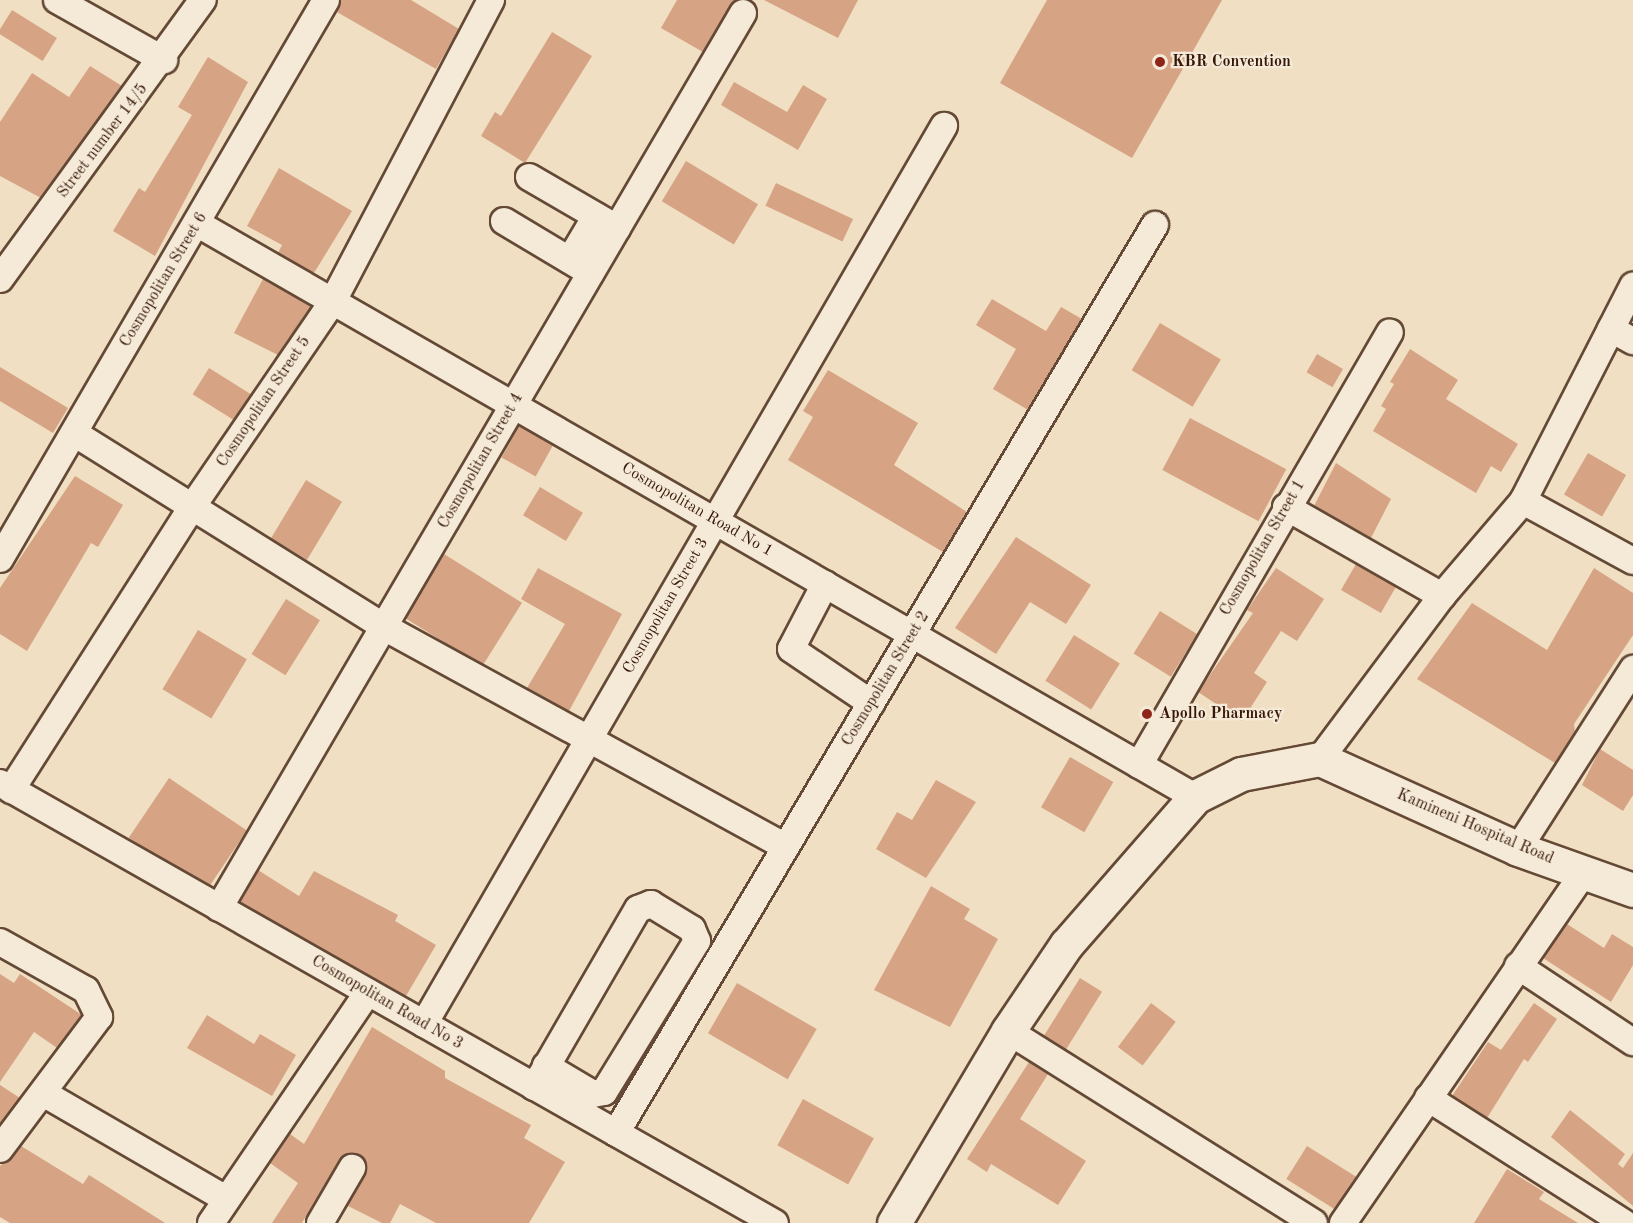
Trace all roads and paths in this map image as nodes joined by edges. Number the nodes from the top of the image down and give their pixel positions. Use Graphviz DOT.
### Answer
graph roads {
  1 [pos="57,0"];
  2 [pos="203,0"];
  3 [pos="326,0"];
  4 [pos="491,0"];
  5 [pos="743,13"];
  6 [pos="164,60"];
  7 [pos="944,126"];
  8 [pos="529,177"];
  9 [pos="504,221"];
  10 [pos="607,222"];
  11 [pos="198,224"];
  12 [pos="1155,225"];
  13 [pos="580,267"];
  14 [pos="0,279"];
  15 [pos="1633,286"];
  16 [pos="333,302"];
  17 [pos="1390,332"];
  18 [pos="1622,335"];
  19 [pos="514,405"];
  20 [pos="74,433"];
  21 [pos="1523,501"];
  22 [pos="192,507"];
  23 [pos="1286,507"];
  24 [pos="716,521"];
  25 [pos="0,559"];
  26 [pos="1633,561"];
  27 [pos="825,584"];
  28 [pos="1442,596"];
  29 [pos="384,627"];
  30 [pos="912,634"];
  31 [pos="1633,669"];
  32 [pos="871,703"];
  33 [pos="589,739"];
  34 [pos="1320,759"];
  35 [pos="1139,765"];
  36 [pos="6,787"];
  37 [pos="1195,797"];
  38 [pos="786,847"];
  39 [pos="1518,849"];
  40 [pos="1585,871"];
  41 [pos="1633,890"];
  42 [pos="219,908"];
  43 [pos="0,942"];
  44 [pos="1518,966"];
  45 [pos="368,992"];
  46 [pos="424,1024"];
  47 [pos="1008,1030"];
  48 [pos="1633,1042"];
  49 [pos="540,1076"];
  50 [pos="43,1093"];
  51 [pos="1428,1098"];
  52 [pos="616,1133"];
  53 [pos="0,1149"];
  54 [pos="352,1168"];
  55 [pos="224,1198"];
  56 [pos="211,1223"];
  57 [pos="320,1223"];
  58 [pos="775,1223"];
  59 [pos="894,1223"];
  60 [pos="1314,1223"];
  61 [pos="1343,1223"];
  62 [pos="1624,1223"];
  1 -- 6 [label="street"];
  2 -- 6 [label="street, Street number 14/5"];
  3 -- 11 [label="street, Cosmopolitan Street 6"];
  4 -- 16 [label="street, Cosmopolitan Street 5"];
  5 -- 10 [label="street, Cosmopolitan Street 4"];
  6 -- 14 [label="street, Street number 14/5"];
  7 -- 24 [label="street, Cosmopolitan Street 3"];
  8 -- 10 [label="street"];
  9 -- 13 [label="street"];
  10 -- 13 [label="street, Cosmopolitan Street 4"];
  11 -- 16 [label="street, Cosmopolitan Road No 1"];
  11 -- 20 [label="street, Cosmopolitan Street 6"];
  12 -- 30 [label="street, Cosmopolitan Street 2"];
  13 -- 19 [label="street, Cosmopolitan Street 4"];
  15 -- 18 [label="street"];
  16 -- 19 [label="street, Cosmopolitan Road No 1"];
  16 -- 22 [label="street, Cosmopolitan Street 5"];
  17 -- 23 [label="street, Cosmopolitan Street 1"];
  18 -- 21 [label="street"];
  19 -- 24 [label="street, Cosmopolitan Road No 1"];
  19 -- 29 [label="street, Cosmopolitan Street 4"];
  20 -- 22 [label="street"];
  20 -- 25 [label="street, Cosmopolitan Street 6"];
  21 -- 26 [label="street"];
  21 -- 28 [label="street"];
  22 -- 29 [label="street"];
  22 -- 36 [label="street, Cosmopolitan Street 5"];
  23 -- 28 [label="street"];
  23 -- 35 [label="street, Cosmopolitan Street 1"];
  24 -- 27 [label="street, Cosmopolitan Road No 1"];
  24 -- 33 [label="street, Cosmopolitan Street 3"];
  27 -- 30 [label="street, Cosmopolitan Road No 1"];
  27 -- 32 [label="street"];
  28 -- 34 [label="street"];
  29 -- 33 [label="street"];
  29 -- 42 [label="street, Cosmopolitan Street 4"];
  30 -- 32 [label="street, Cosmopolitan Street 2"];
  30 -- 35 [label="street, Cosmopolitan Road No 1"];
  31 -- 39 [label="street"];
  32 -- 38 [label="street, Cosmopolitan Street 2"];
  33 -- 38 [label="street"];
  33 -- 46 [label="street, Cosmopolitan Street 3"];
  34 -- 37 [label="street"];
  34 -- 39 [label="street, Kamineni Hospital Road"];
  35 -- 37 [label="street, Cosmopolitan Road No 1"];
  36 -- 42 [label="street, Cosmopolitan Road No 3"];
  37 -- 47 [label="street"];
  38 -- 52 [label="street, Cosmopolitan Street 2"];
  39 -- 40 [label="street, Kamineni Hospital Road"];
  40 -- 41 [label="street, Kamineni Hospital Road"];
  40 -- 44 [label="street"];
  42 -- 45 [label="street, Cosmopolitan Road No 3"];
  43 -- 50 [label="street"];
  44 -- 48 [label="street"];
  44 -- 51 [label="street"];
  45 -- 46 [label="street, Cosmopolitan Road No 3"];
  45 -- 55 [label="street"];
  46 -- 49 [label="street, Cosmopolitan Road No 3"];
  47 -- 59 [label="street"];
  47 -- 60 [label="street"];
  49 -- 49 [label="street"];
  49 -- 52 [label="street, Cosmopolitan Road No 3"];
  50 -- 53 [label="street"];
  50 -- 55 [label="street"];
  51 -- 61 [label="street"];
  51 -- 62 [label="street"];
  52 -- 58 [label="street, Cosmopolitan Road No 3"];
  54 -- 57 [label="street"];
  55 -- 56 [label="street"];
}
